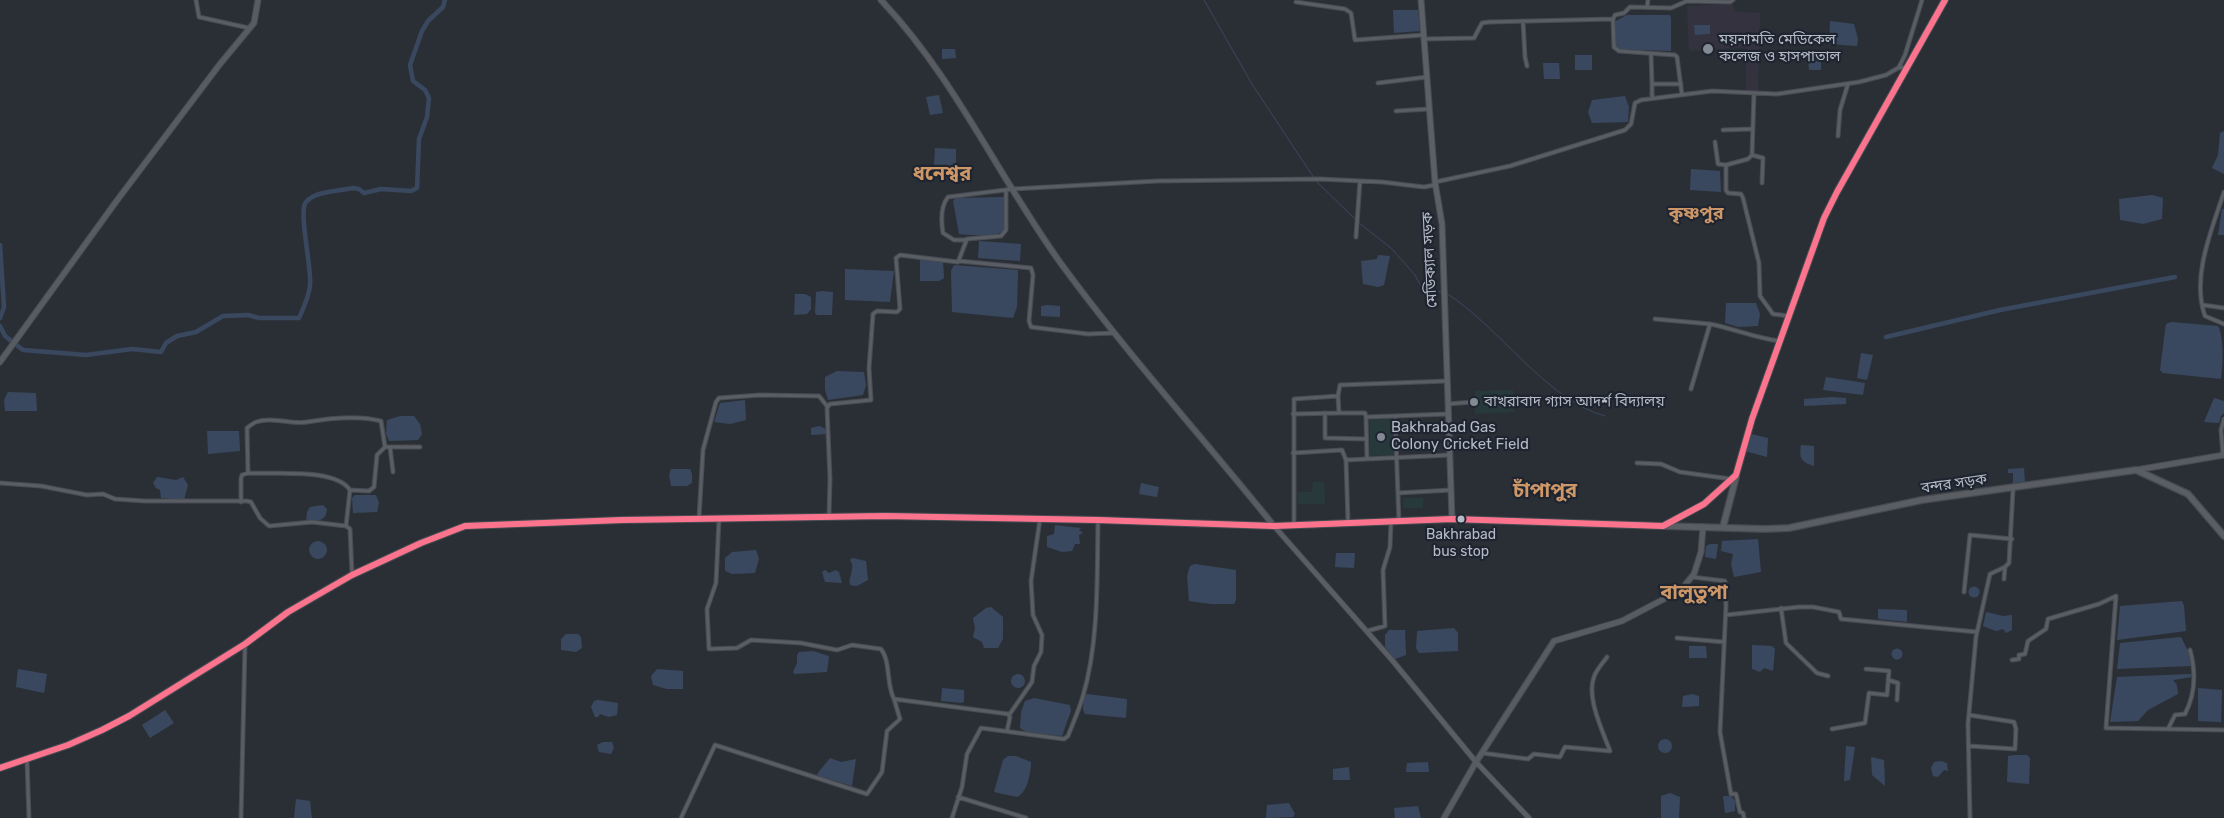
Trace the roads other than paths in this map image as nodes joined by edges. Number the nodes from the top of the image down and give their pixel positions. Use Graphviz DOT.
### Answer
graph roads {
  1 [pos="196,0"];
  2 [pos="258,0"];
  3 [pos="881,0"];
  4 [pos="1421,0"];
  5 [pos="1648,0"];
  6 [pos="1733,0"];
  7 [pos="1922,0"];
  8 [pos="1945,0"];
  9 [pos="1296,2"];
  10 [pos="1647,7"];
  11 [pos="1613,19"];
  12 [pos="1524,21"];
  13 [pos="249,29"];
  14 [pos="1424,36"];
  15 [pos="1651,54"];
  16 [pos="1527,66"];
  17 [pos="1908,67"];
  18 [pos="1898,68"];
  19 [pos="1427,77"];
  20 [pos="1378,83"];
  21 [pos="1652,84"];
  22 [pos="1681,84"];
  23 [pos="1848,84"];
  24 [pos="1754,93"];
  25 [pos="1682,95"];
  26 [pos="1652,98"];
  27 [pos="1430,109"];
  28 [pos="1396,111"];
  29 [pos="1751,129"];
  30 [pos="1723,130"];
  31 [pos="1838,136"];
  32 [pos="1715,142"];
  33 [pos="1752,155"];
  34 [pos="1726,165"];
  35 [pos="1360,181"];
  36 [pos="1762,183"];
  37 [pos="1435,184"];
  38 [pos="1012,189"];
  39 [pos="1006,192"];
  40 [pos="2224,192"];
  41 [pos="1356,237"];
  42 [pos="965,240"];
  43 [pos="959,261"];
  44 [pos="2203,305"];
  45 [pos="2224,308"];
  46 [pos="1789,316"];
  47 [pos="1655,319"];
  48 [pos="1710,324"];
  49 [pos="2224,324"];
  50 [pos="1115,332"];
  51 [pos="1782,341"];
  52 [pos="0,362"];
  53 [pos="1448,381"];
  54 [pos="1691,390"];
  55 [pos="1338,396"];
  56 [pos="1472,402"];
  57 [pos="1448,404"];
  58 [pos="828,406"];
  59 [pos="1325,413"];
  60 [pos="1339,413"];
  61 [pos="1293,414"];
  62 [pos="1449,414"];
  63 [pos="1396,416"];
  64 [pos="1366,417"];
  65 [pos="2224,419"];
  66 [pos="1366,440"];
  67 [pos="385,447"];
  68 [pos="390,447"];
  69 [pos="420,447"];
  70 [pos="1294,453"];
  71 [pos="1450,455"];
  72 [pos="2224,455"];
  73 [pos="1397,458"];
  74 [pos="1367,459"];
  75 [pos="1346,460"];
  76 [pos="1637,463"];
  77 [pos="2136,470"];
  78 [pos="393,472"];
  79 [pos="248,473"];
  80 [pos="1734,477"];
  81 [pos="0,483"];
  82 [pos="2013,488"];
  83 [pos="350,490"];
  84 [pos="1452,490"];
  85 [pos="1398,494"];
  86 [pos="241,502"];
  87 [pos="829,516"];
  88 [pos="699,519"];
  89 [pos="719,519"];
  90 [pos="1040,519"];
  91 [pos="1452,519"];
  92 [pos="1098,520"];
  93 [pos="1391,522"];
  94 [pos="1399,522"];
  95 [pos="1348,524"];
  96 [pos="1294,525"];
  97 [pos="346,526"];
  98 [pos="1274,526"];
  99 [pos="1663,526"];
  100 [pos="1703,527"];
  101 [pos="1724,527"];
  102 [pos="2224,536"];
  103 [pos="2012,539"];
  104 [pos="2005,567"];
  105 [pos="352,575"];
  106 [pos="1692,577"];
  107 [pos="2004,579"];
  108 [pos="1964,592"];
  109 [pos="1781,608"];
  110 [pos="1726,615"];
  111 [pos="1366,631"];
  112 [pos="1977,632"];
  113 [pos="1677,638"];
  114 [pos="1724,642"];
  115 [pos="245,644"];
  116 [pos="2190,650"];
  117 [pos="1607,657"];
  118 [pos="2012,660"];
  119 [pos="1866,668"];
  120 [pos="1828,676"];
  121 [pos="1888,680"];
  122 [pos="894,699"];
  123 [pos="1898,700"];
  124 [pos="1009,714"];
  125 [pos="1969,715"];
  126 [pos="1832,729"];
  127 [pos="2168,729"];
  128 [pos="2224,730"];
  129 [pos="1007,731"];
  130 [pos="1969,746"];
  131 [pos="1482,753"];
  132 [pos="27,760"];
  133 [pos="1476,762"];
  134 [pos="0,768"];
  135 [pos="958,797"];
  136 [pos="29,818"];
  137 [pos="241,818"];
  138 [pos="681,818"];
  139 [pos="952,818"];
  140 [pos="1026,818"];
  141 [pos="1444,818"];
  142 [pos="1529,818"];
  143 [pos="1744,818"];
  144 [pos="1970,818"];
  1 -- 13 [label="street"];
  2 -- 13 [label="main road"];
  3 -- 38 [label="main road"];
  4 -- 14 [label="main road, মেডিক্যাল সড়ক"];
  5 -- 10 [label="street"];
  6 -- 10 [label="street"];
  7 -- 18 [label="street"];
  8 -- 17 [label="highway"];
  9 -- 14 [label="street"];
  10 -- 11 [label="street"];
  11 -- 12 [label="street"];
  11 -- 15 [label="street"];
  12 -- 14 [label="street"];
  12 -- 16 [label="street"];
  13 -- 52 [label="main road"];
  14 -- 19 [label="main road, মেডিক্যাল সড়ক"];
  15 -- 21 [label="street"];
  15 -- 22 [label="street"];
  17 -- 18 [label="street"];
  17 -- 46 [label="highway"];
  18 -- 23 [label="street"];
  19 -- 20 [label="street"];
  19 -- 27 [label="main road, মেডিক্যাল সড়ক"];
  21 -- 22 [label="street"];
  21 -- 26 [label="street"];
  22 -- 25 [label="street"];
  23 -- 24 [label="street"];
  23 -- 31 [label="street"];
  24 -- 25 [label="street"];
  24 -- 29 [label="street"];
  25 -- 26 [label="street"];
  26 -- 37 [label="street"];
  27 -- 28 [label="street"];
  27 -- 37 [label="main road, মেডিক্যাল সড়ক"];
  29 -- 30 [label="street"];
  29 -- 33 [label="street"];
  32 -- 34 [label="street"];
  33 -- 34 [label="street"];
  33 -- 36 [label="street"];
  34 -- 46 [label="street"];
  35 -- 37 [label="street"];
  35 -- 38 [label="street"];
  35 -- 41 [label="street"];
  37 -- 53 [label="main road, মেডিক্যাল সড়ক"];
  38 -- 39 [label="street"];
  38 -- 50 [label="main road"];
  39 -- 42 [label="street"];
  39 -- 42 [label="street"];
  40 -- 44 [label="street"];
  42 -- 43 [label="street"];
  43 -- 50 [label="street"];
  43 -- 58 [label="street"];
  44 -- 45 [label="street"];
  44 -- 49 [label="street"];
  46 -- 51 [label="highway"];
  47 -- 48 [label="street"];
  48 -- 51 [label="street"];
  48 -- 54 [label="street"];
  50 -- 98 [label="main road"];
  51 -- 80 [label="highway"];
  53 -- 55 [label="street"];
  53 -- 57 [label="main road, মেডিক্যাল সড়ক"];
  55 -- 60 [label="street"];
  55 -- 61 [label="street"];
  56 -- 57 [label="street"];
  57 -- 62 [label="main road, মেডিক্যাল সড়ক"];
  58 -- 87 [label="street"];
  58 -- 88 [label="street"];
  59 -- 60 [label="street"];
  59 -- 61 [label="street"];
  59 -- 66 [label="street"];
  60 -- 64 [label="street"];
  61 -- 70 [label="street"];
  62 -- 63 [label="street"];
  62 -- 71 [label="main road, মেডিক্যাল সড়ক"];
  63 -- 64 [label="street"];
  63 -- 73 [label="street"];
  64 -- 66 [label="street"];
  65 -- 72 [label="street"];
  66 -- 74 [label="street"];
  67 -- 68 [label="street"];
  67 -- 79 [label="street"];
  67 -- 83 [label="street"];
  68 -- 69 [label="street"];
  68 -- 78 [label="street"];
  70 -- 75 [label="street"];
  70 -- 96 [label="street"];
  71 -- 73 [label="street"];
  71 -- 84 [label="main road, মেডিক্যাল সড়ক"];
  72 -- 77 [label="main road"];
  73 -- 74 [label="street"];
  73 -- 85 [label="street"];
  74 -- 75 [label="street"];
  75 -- 95 [label="street"];
  76 -- 80 [label="street"];
  77 -- 82 [label="highway, বন্দর সড়ক"];
  77 -- 102 [label="highway"];
  79 -- 83 [label="street"];
  79 -- 86 [label="street"];
  80 -- 99 [label="highway"];
  80 -- 101 [label="highway"];
  81 -- 86 [label="street"];
  82 -- 101 [label="highway, বন্দর সড়ক"];
  82 -- 103 [label="street"];
  83 -- 97 [label="street"];
  84 -- 85 [label="street"];
  84 -- 91 [label="main road, মেডিক্যাল সড়ক"];
  85 -- 94 [label="street"];
  86 -- 97 [label="street"];
  87 -- 89 [label="highway, বন্দর সড়ক"];
  87 -- 90 [label="highway, বন্দর সড়ক"];
  88 -- 89 [label="highway, বন্দর সড়ক"];
  88 -- 105 [label="highway, বন্দর সড়ক"];
  89 -- 122 [label="street"];
  90 -- 92 [label="highway, বন্দর সড়ক"];
  90 -- 124 [label="street"];
  91 -- 94 [label="highway, বন্দর সড়ক"];
  91 -- 99 [label="highway, বন্দর সড়ক"];
  92 -- 98 [label="highway, বন্দর সড়ক"];
  92 -- 129 [label="street"];
  93 -- 94 [label="highway, বন্দর সড়ক"];
  93 -- 95 [label="highway, বন্দর সড়ক"];
  93 -- 111 [label="street"];
  95 -- 96 [label="highway, বন্দর সড়ক"];
  96 -- 98 [label="highway, বন্দর সড়ক"];
  97 -- 105 [label="street"];
  98 -- 111 [label="street"];
  99 -- 100 [label="highway, বন্দর সড়ক"];
  100 -- 101 [label="highway, বন্দর সড়ক"];
  100 -- 106 [label="main road"];
  103 -- 104 [label="street"];
  103 -- 108 [label="street"];
  104 -- 107 [label="street"];
  104 -- 112 [label="street"];
  105 -- 115 [label="highway, বন্দর সড়ক"];
  106 -- 110 [label="street"];
  106 -- 131 [label="main road"];
  109 -- 110 [label="street"];
  109 -- 112 [label="street"];
  109 -- 120 [label="street"];
  110 -- 114 [label="street"];
  111 -- 133 [label="street"];
  112 -- 125 [label="street"];
  113 -- 114 [label="street"];
  114 -- 143 [label="street"];
  115 -- 132 [label="highway, বন্দর সড়ক"];
  115 -- 137 [label="street"];
  116 -- 127 [label="street"];
  117 -- 131 [label="street"];
  118 -- 127 [label="street"];
  119 -- 121 [label="street"];
  121 -- 123 [label="street"];
  121 -- 126 [label="street"];
  122 -- 124 [label="street"];
  122 -- 138 [label="street"];
  124 -- 129 [label="street"];
  125 -- 130 [label="street"];
  125 -- 130 [label="street"];
  127 -- 128 [label="street"];
  129 -- 135 [label="street"];
  130 -- 144 [label="street"];
  131 -- 133 [label="main road"];
  132 -- 134 [label="highway, বন্দর সড়ক"];
  132 -- 136 [label="street"];
  133 -- 141 [label="main road"];
  133 -- 142 [label="street"];
  135 -- 139 [label="street"];
  135 -- 140 [label="street"];
}
